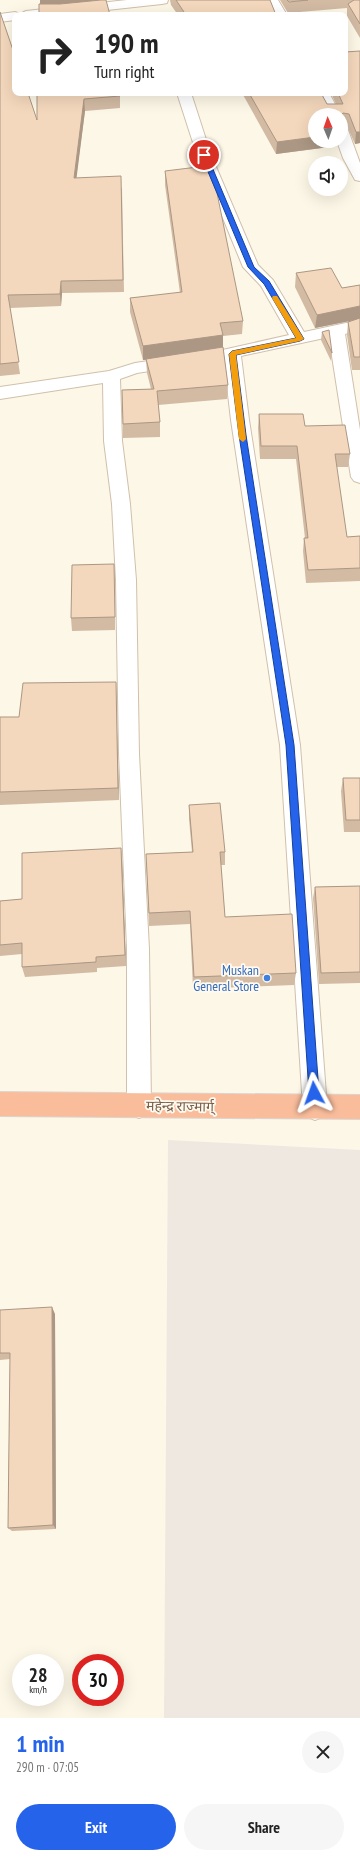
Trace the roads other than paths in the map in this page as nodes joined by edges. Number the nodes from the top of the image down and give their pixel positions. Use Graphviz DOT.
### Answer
graph roads {
  1 [pos="272,0"];
  2 [pos="156,1"];
  3 [pos="54,12"];
  4 [pos="156,12"];
  5 [pos="278,12"];
  6 [pos="12,16"];
  7 [pos="0,18"];
  8 [pos="185,96"];
  9 [pos="324,96"];
  10 [pos="330,108"];
  11 [pos="347,148"];
  12 [pos="360,177"];
  13 [pos="360,325"];
  14 [pos="336,331"];
  15 [pos="300,339"];
  16 [pos="232,354"];
  17 [pos="111,376"];
  18 [pos="0,393"];
  19 [pos="360,477"];
  20 [pos="0,1104"];
  21 [pos="139,1106"];
  22 [pos="315,1108"];
  23 [pos="360,1108"];
  1 -- 5 [label="street"];
  2 -- 3 [label="street"];
  2 -- 4 [label="street"];
  6 -- 7 [label="street"];
  8 -- 15 [label="street"];
  9 -- 10 [label="street"];
  11 -- 12 [label="street"];
  13 -- 14 [label="street"];
  14 -- 15 [label="street"];
  14 -- 19 [label="street"];
  15 -- 16 [label="street"];
  16 -- 17 [label="street"];
  16 -- 22 [label="street"];
  17 -- 18 [label="street"];
  17 -- 21 [label="street"];
  20 -- 21 [label="highway, महेन्द्र राज्मार्ग्"];
  21 -- 22 [label="highway, महेन्द्र राज्मार्ग्"];
  22 -- 23 [label="highway, महेन्द्र राज्मार्ग्"];
}
